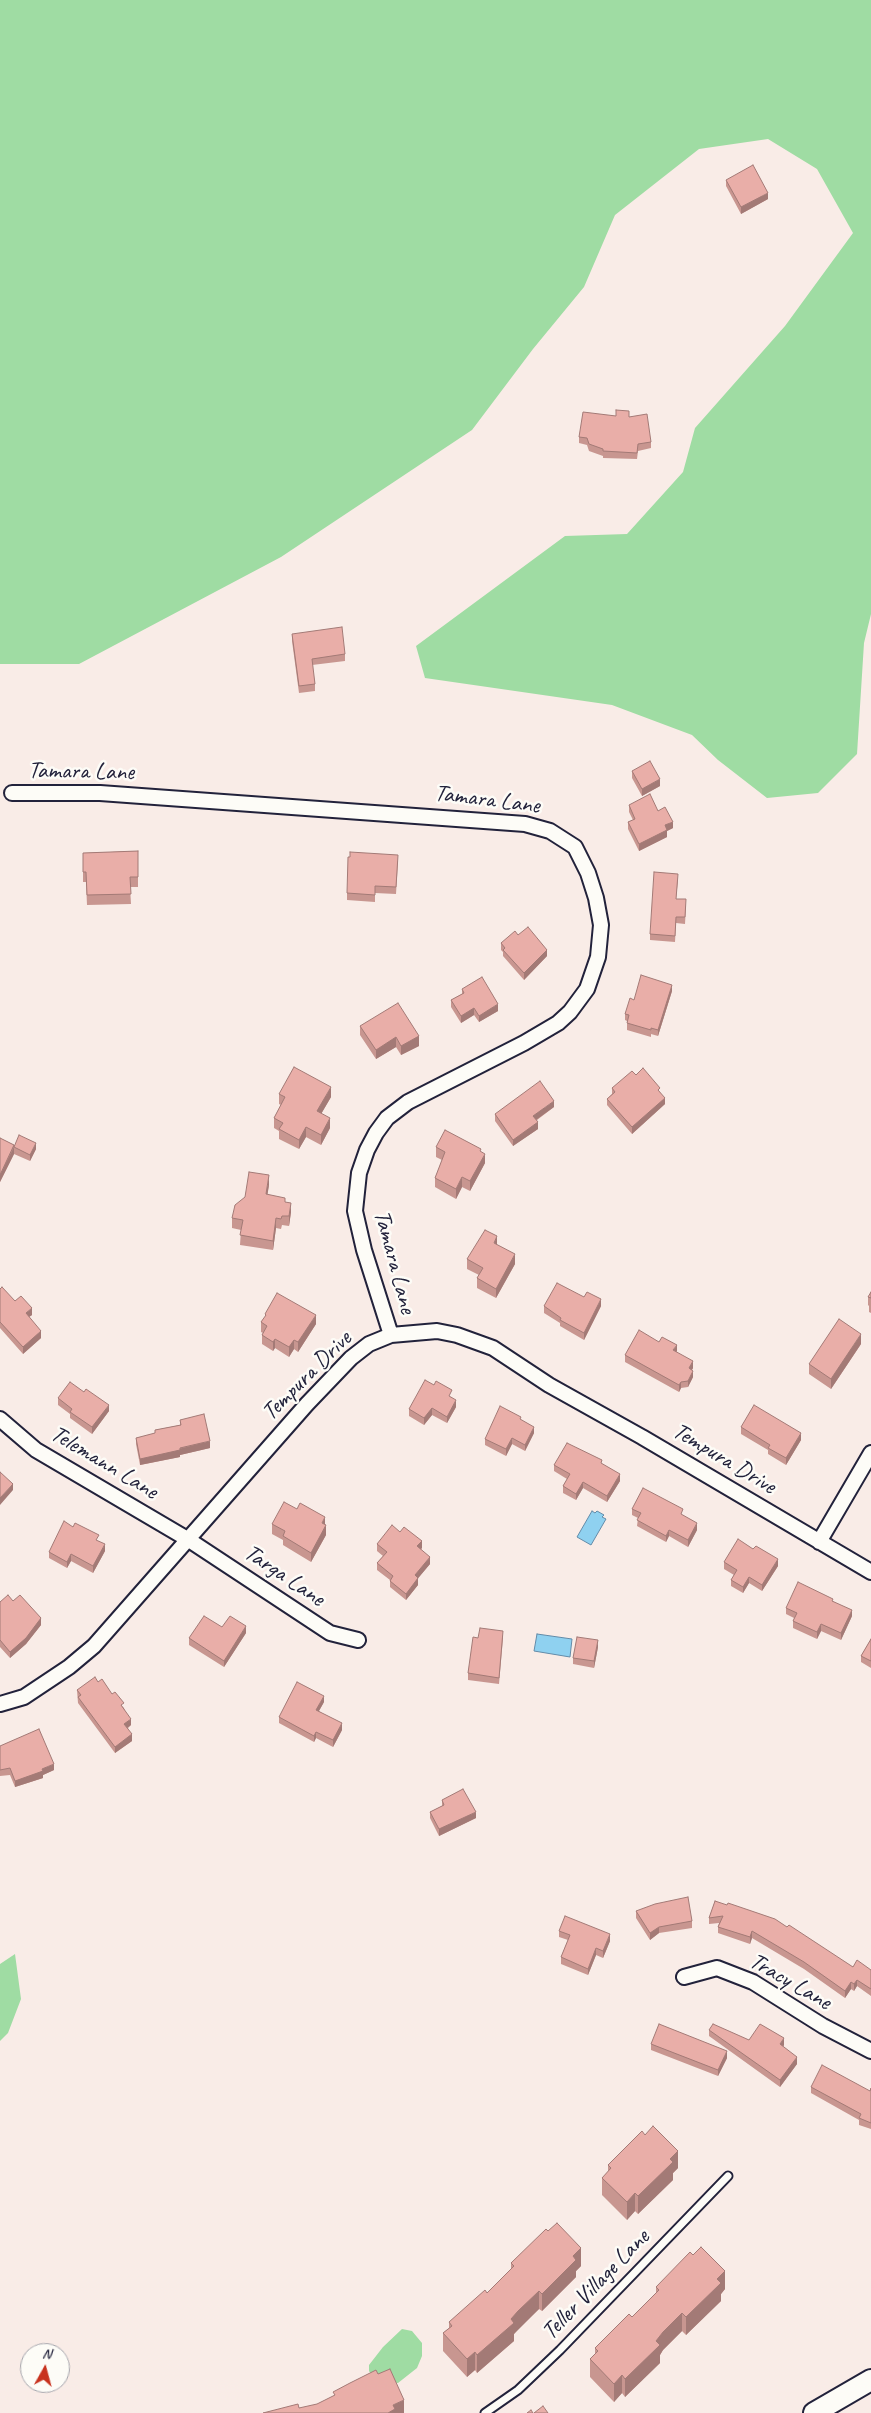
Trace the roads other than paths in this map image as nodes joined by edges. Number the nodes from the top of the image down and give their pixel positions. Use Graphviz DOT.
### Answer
graph roads {
  1 [pos="12,793"];
  2 [pos="391,1334"];
  3 [pos="0,1419"];
  4 [pos="871,1453"];
  5 [pos="189,1540"];
  6 [pos="819,1542"];
  7 [pos="871,1572"];
  8 [pos="358,1640"];
  9 [pos="0,1704"];
  10 [pos="684,1977"];
  11 [pos="871,2051"];
  12 [pos="728,2176"];
  13 [pos="871,2380"];
  14 [pos="485,2413"];
  15 [pos="814,2413"];
  1 -- 2 [label="street, Tamara Lane"];
  2 -- 5 [label="street, Tempura Drive"];
  2 -- 6 [label="street, Tempura Drive"];
  3 -- 5 [label="street, Telemann Lane"];
  4 -- 6 [label="street"];
  5 -- 8 [label="street, Targa Lane"];
  5 -- 9 [label="street, Tempura Drive"];
  6 -- 7 [label="street, Tempura Drive"];
  10 -- 11 [label="street, Tracy Lane"];
  12 -- 14 [label="lane, Teller Village Lane"];
  13 -- 15 [label="street"];
}
